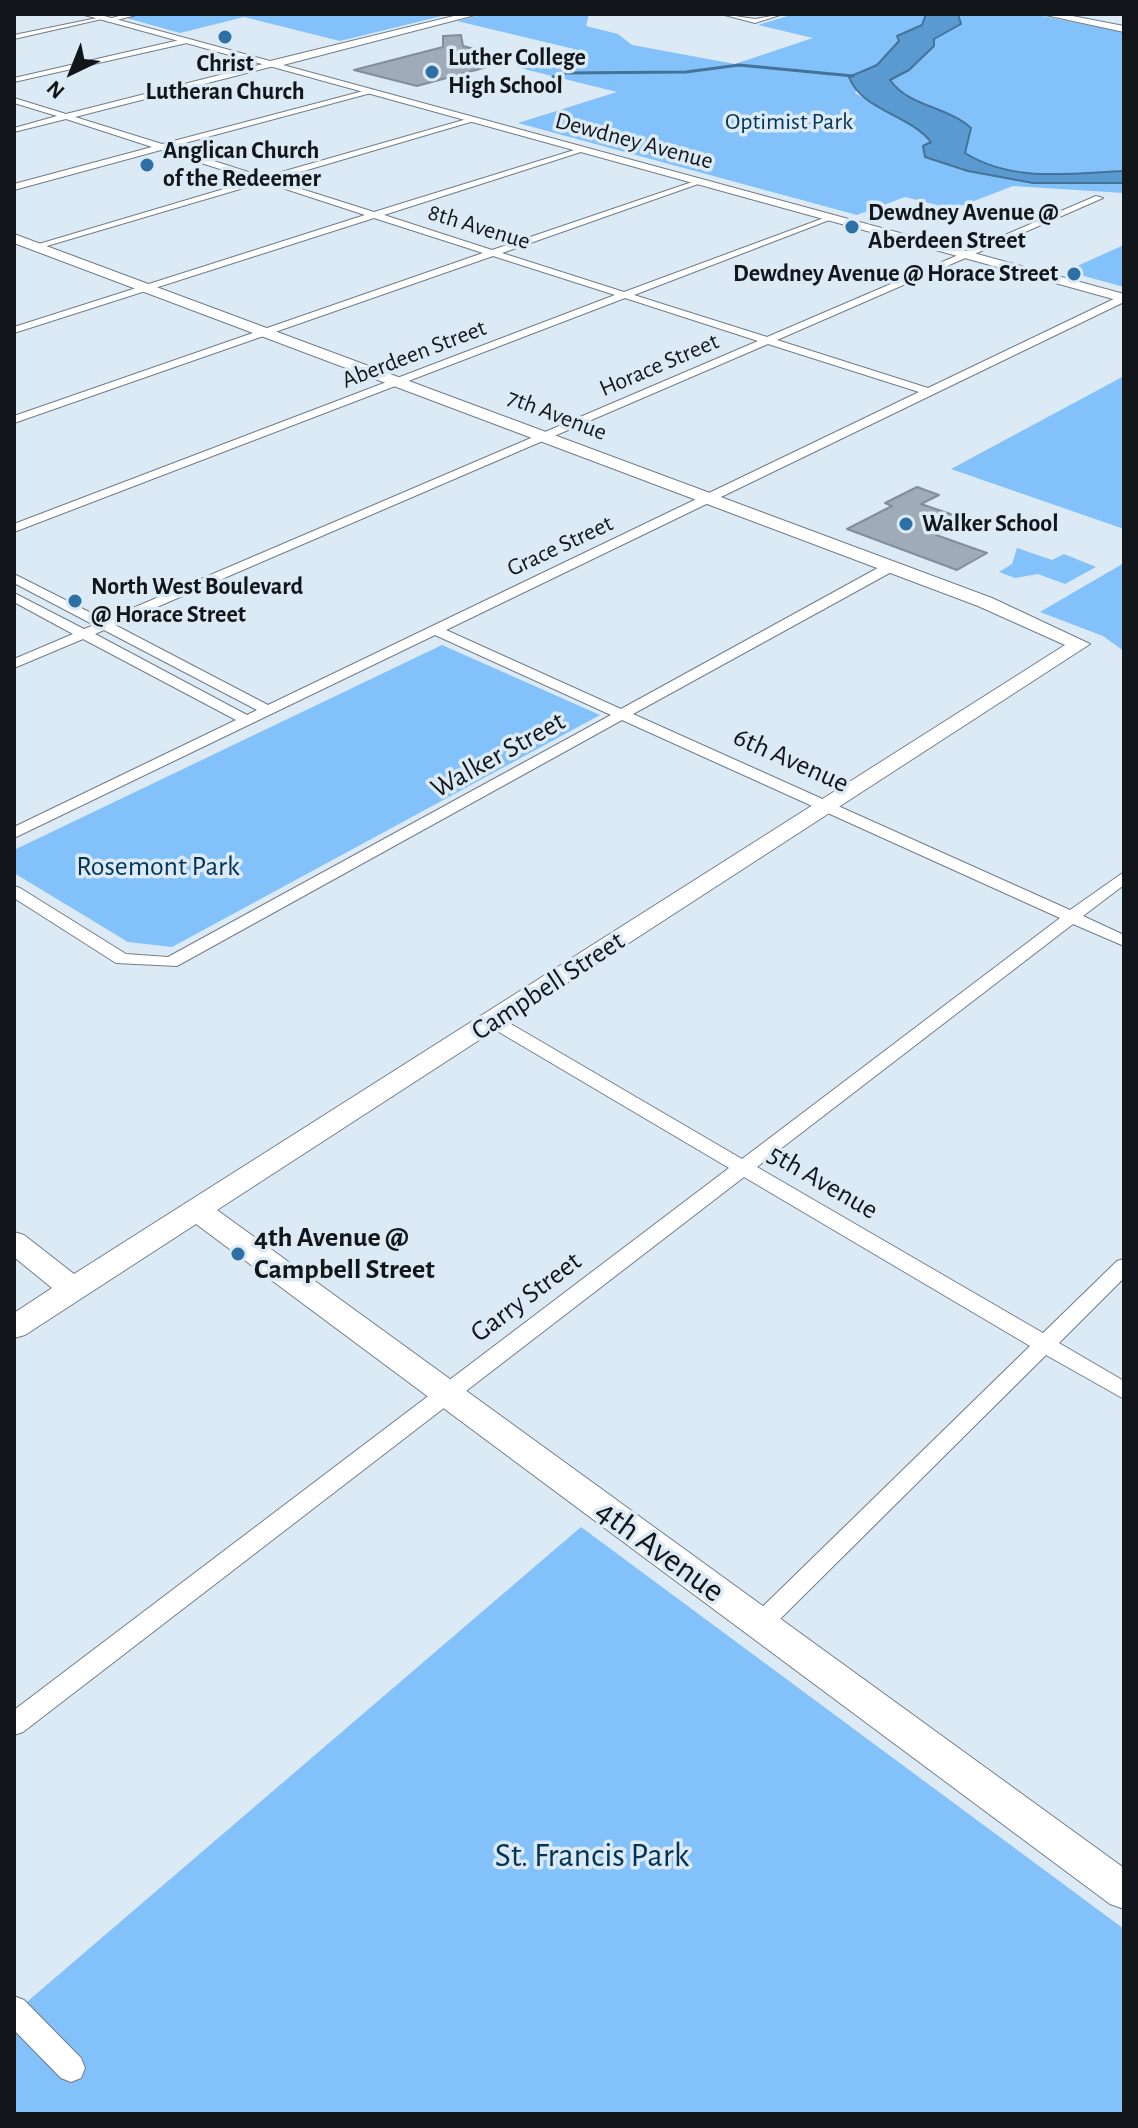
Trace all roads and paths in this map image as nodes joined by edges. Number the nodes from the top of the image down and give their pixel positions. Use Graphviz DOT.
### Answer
graph roads {
  1 [pos="86,14"];
  2 [pos="136,14"];
  3 [pos="474,14"];
  4 [pos="725,14"];
  5 [pos="779,14"];
  6 [pos="1046,14"];
  7 [pos="104,19"];
  8 [pos="1124,29"];
  9 [pos="14,37"];
  10 [pos="184,41"];
  11 [pos="271,64"];
  12 [pos="14,80"];
  13 [pos="368,91"];
  14 [pos="14,100"];
  15 [pos="66,117"];
  16 [pos="471,119"];
  17 [pos="14,130"];
  18 [pos="160,147"];
  19 [pos="581,149"];
  20 [pos="263,180"];
  21 [pos="698,181"];
  22 [pos="14,187"];
  23 [pos="1099,198"];
  24 [pos="374,215"];
  25 [pos="829,217"];
  26 [pos="14,238"];
  27 [pos="37,246"];
  28 [pos="493,253"];
  29 [pos="970,256"];
  30 [pos="147,287"];
  31 [pos="624,295"];
  32 [pos="1124,298"];
  33 [pos="14,330"];
  34 [pos="267,332"];
  35 [pos="771,341"];
  36 [pos="397,382"];
  37 [pos="932,393"];
  38 [pos="14,420"];
  39 [pos="546,437"];
  40 [pos="710,499"];
  41 [pos="14,528"];
  42 [pos="890,567"];
  43 [pos="14,578"];
  44 [pos="14,597"];
  45 [pos="105,626"];
  46 [pos="435,630"];
  47 [pos="84,635"];
  48 [pos="1080,644"];
  49 [pos="14,664"];
  50 [pos="267,710"];
  51 [pos="624,715"];
  52 [pos="246,720"];
  53 [pos="830,806"];
  54 [pos="14,833"];
  55 [pos="1124,877"];
  56 [pos="14,891"];
  57 [pos="1071,917"];
  58 [pos="1124,941"];
  59 [pos="493,1021"];
  60 [pos="745,1169"];
  61 [pos="197,1210"];
  62 [pos="14,1242"];
  63 [pos="1124,1266"];
  64 [pos="73,1289"];
  65 [pos="14,1327"];
  66 [pos="1045,1345"];
  67 [pos="1124,1391"];
  68 [pos="446,1392"];
  69 [pos="760,1624"];
  70 [pos="14,1724"];
  71 [pos="1124,1891"];
  72 [pos="14,2010"];
  73 [pos="71,2068"];
  1 -- 7 [label="street, Dewdney Avenue"];
  2 -- 7 [label="street"];
  3 -- 11 [label="street"];
  4 -- 5 [label="street"];
  6 -- 8 [label="street"];
  7 -- 9 [label="street"];
  7 -- 10 [label="street, Dewdney Avenue"];
  10 -- 11 [label="street, Dewdney Avenue"];
  10 -- 12 [label="street"];
  11 -- 13 [label="street, Dewdney Avenue"];
  11 -- 15 [label="street"];
  13 -- 16 [label="street, Dewdney Avenue"];
  13 -- 18 [label="street"];
  14 -- 15 [label="street, 8th Avenue"];
  15 -- 17 [label="street"];
  15 -- 18 [label="street, 8th Avenue"];
  16 -- 19 [label="street, Dewdney Avenue"];
  16 -- 20 [label="street"];
  18 -- 20 [label="street, 8th Avenue"];
  18 -- 22 [label="street"];
  19 -- 21 [label="street, Dewdney Avenue"];
  19 -- 24 [label="street"];
  20 -- 24 [label="street, 8th Avenue"];
  20 -- 27 [label="street"];
  21 -- 25 [label="street, Dewdney Avenue"];
  21 -- 28 [label="street"];
  23 -- 29 [label="street, Horace Street"];
  24 -- 28 [label="street, 8th Avenue"];
  24 -- 30 [label="street"];
  25 -- 29 [label="street, Dewdney Avenue"];
  25 -- 31 [label="street, Aberdeen Street"];
  26 -- 27 [label="street, 7th Avenue"];
  27 -- 30 [label="street, 7th Avenue"];
  28 -- 31 [label="street, 8th Avenue"];
  28 -- 34 [label="street"];
  29 -- 32 [label="street, Dewdney Avenue"];
  29 -- 35 [label="street, Horace Street"];
  30 -- 33 [label="street"];
  30 -- 34 [label="street, 7th Avenue"];
  31 -- 35 [label="street, 8th Avenue"];
  31 -- 36 [label="street, Aberdeen Street"];
  32 -- 37 [label="street, Grace Street"];
  34 -- 36 [label="street, 7th Avenue"];
  34 -- 38 [label="street"];
  35 -- 37 [label="street, 8th Avenue"];
  35 -- 39 [label="street, Horace Street"];
  36 -- 39 [label="street, 7th Avenue"];
  36 -- 41 [label="street, Aberdeen Street"];
  37 -- 40 [label="street, Grace Street"];
  39 -- 40 [label="street, 7th Avenue"];
  39 -- 45 [label="street, Horace Street"];
  40 -- 42 [label="street, 7th Avenue"];
  40 -- 46 [label="street, Grace Street"];
  42 -- 48 [label="street, 7th Avenue"];
  42 -- 51 [label="street, Walker Street"];
  43 -- 45 [label="street"];
  44 -- 47 [label="street"];
  45 -- 47 [label="street, Horace Street"];
  45 -- 50 [label="street"];
  46 -- 50 [label="street, Grace Street"];
  46 -- 51 [label="street, 6th Avenue"];
  47 -- 49 [label="street, Horace Street"];
  47 -- 52 [label="street"];
  48 -- 53 [label="street, Campbell Street"];
  50 -- 52 [label="street, Grace Street"];
  51 -- 53 [label="street, 6th Avenue"];
  51 -- 56 [label="street, Walker Street"];
  52 -- 54 [label="street, Grace Street"];
  53 -- 57 [label="street, 6th Avenue"];
  53 -- 59 [label="street, Campbell Street"];
  55 -- 57 [label="street, Garry Street"];
  57 -- 58 [label="street, 6th Avenue"];
  57 -- 60 [label="street, Garry Street"];
  59 -- 60 [label="street, 5th Avenue"];
  59 -- 61 [label="street, Campbell Street"];
  60 -- 66 [label="street, 5th Avenue"];
  60 -- 68 [label="street, Garry Street"];
  61 -- 64 [label="street, Campbell Street"];
  61 -- 68 [label="street, 4th Avenue"];
  62 -- 64 [label="street"];
  63 -- 66 [label="street"];
  64 -- 65 [label="street, Campbell Street"];
  66 -- 67 [label="street, 5th Avenue"];
  66 -- 69 [label="street"];
  68 -- 69 [label="street, 4th Avenue"];
  68 -- 70 [label="street, Garry Street"];
  69 -- 71 [label="street, 4th Avenue"];
  72 -- 73 [label="street"];
}
